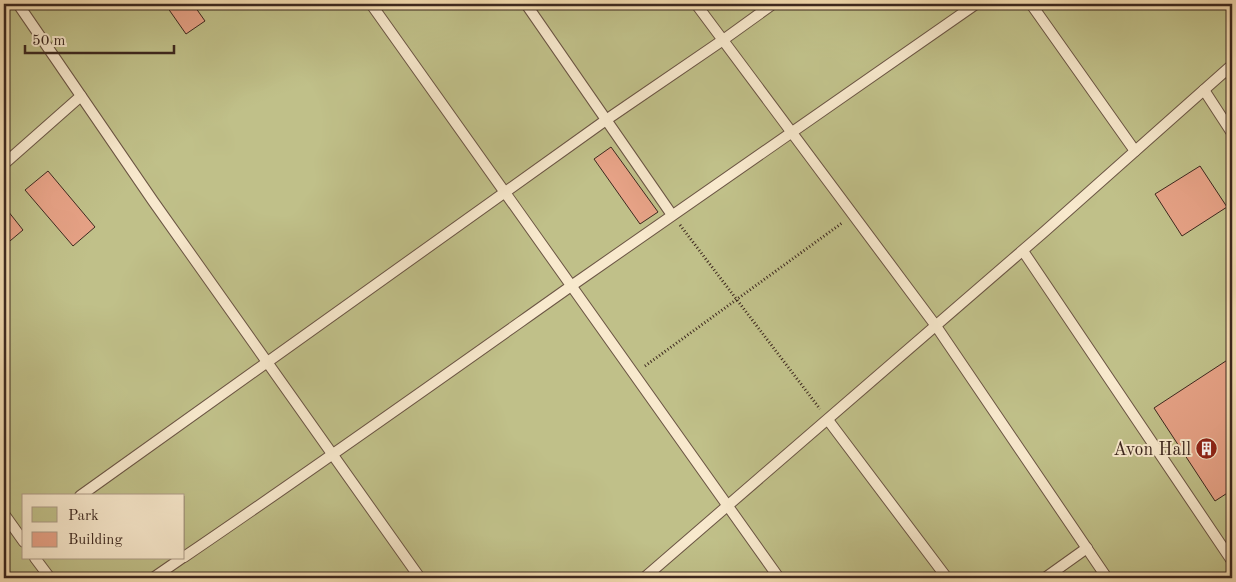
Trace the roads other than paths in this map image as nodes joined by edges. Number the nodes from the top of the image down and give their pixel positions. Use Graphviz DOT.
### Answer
graph roads {
  1 [pos="18,4"];
  2 [pos="372,4"];
  3 [pos="526,4"];
  4 [pos="696,4"];
  5 [pos="773,4"];
  6 [pos="976,4"];
  7 [pos="1031,4"];
  8 [pos="723,40"];
  9 [pos="1232,64"];
  10 [pos="1204,90"];
  11 [pos="81,96"];
  12 [pos="606,120"];
  13 [pos="792,133"];
  14 [pos="1232,133"];
  15 [pos="1135,151"];
  16 [pos="4,164"];
  17 [pos="505,192"];
  18 [pos="672,215"];
  19 [pos="1023,251"];
  20 [pos="572,286"];
  21 [pos="936,326"];
  22 [pos="268,363"];
  23 [pos="828,420"];
  24 [pos="332,456"];
  25 [pos="83,494"];
  26 [pos="728,506"];
  27 [pos="4,514"];
  28 [pos="22,538"];
  29 [pos="1087,548"];
  30 [pos="185,557"];
  31 [pos="36,560"];
  32 [pos="180,560"];
  33 [pos="1232,561"];
  34 [pos="50,578"];
  35 [pos="153,578"];
  36 [pos="420,578"];
  37 [pos="644,578"];
  38 [pos="779,578"];
  39 [pos="947,578"];
  40 [pos="1045,578"];
  41 [pos="1107,578"];
  1 -- 11 [label="lane"];
  2 -- 17 [label="lane"];
  3 -- 12 [label="lane"];
  4 -- 8 [label="lane"];
  5 -- 8 [label="lane"];
  6 -- 13 [label="lane"];
  7 -- 15 [label="lane"];
  8 -- 12 [label="lane"];
  8 -- 13 [label="lane"];
  9 -- 10 [label="lane"];
  10 -- 14 [label="lane"];
  10 -- 15 [label="lane"];
  11 -- 16 [label="lane"];
  11 -- 22 [label="lane"];
  12 -- 17 [label="lane"];
  12 -- 18 [label="lane"];
  13 -- 18 [label="lane"];
  13 -- 21 [label="lane"];
  15 -- 19 [label="lane"];
  17 -- 20 [label="lane"];
  17 -- 22 [label="lane"];
  18 -- 20 [label="lane"];
  19 -- 21 [label="lane"];
  19 -- 33 [label="lane"];
  20 -- 24 [label="lane"];
  20 -- 26 [label="lane"];
  21 -- 23 [label="lane"];
  21 -- 29 [label="lane"];
  22 -- 24 [label="lane"];
  22 -- 25 [label="lane"];
  23 -- 26 [label="lane"];
  23 -- 39 [label="lane"];
  24 -- 30 [label="lane"];
  24 -- 36 [label="lane"];
  26 -- 37 [label="lane"];
  26 -- 38 [label="lane"];
  27 -- 28 [label="lane"];
  29 -- 40 [label="lane"];
  29 -- 41 [label="lane"];
  31 -- 34 [label="lane"];
  32 -- 35 [label="lane"];
}
